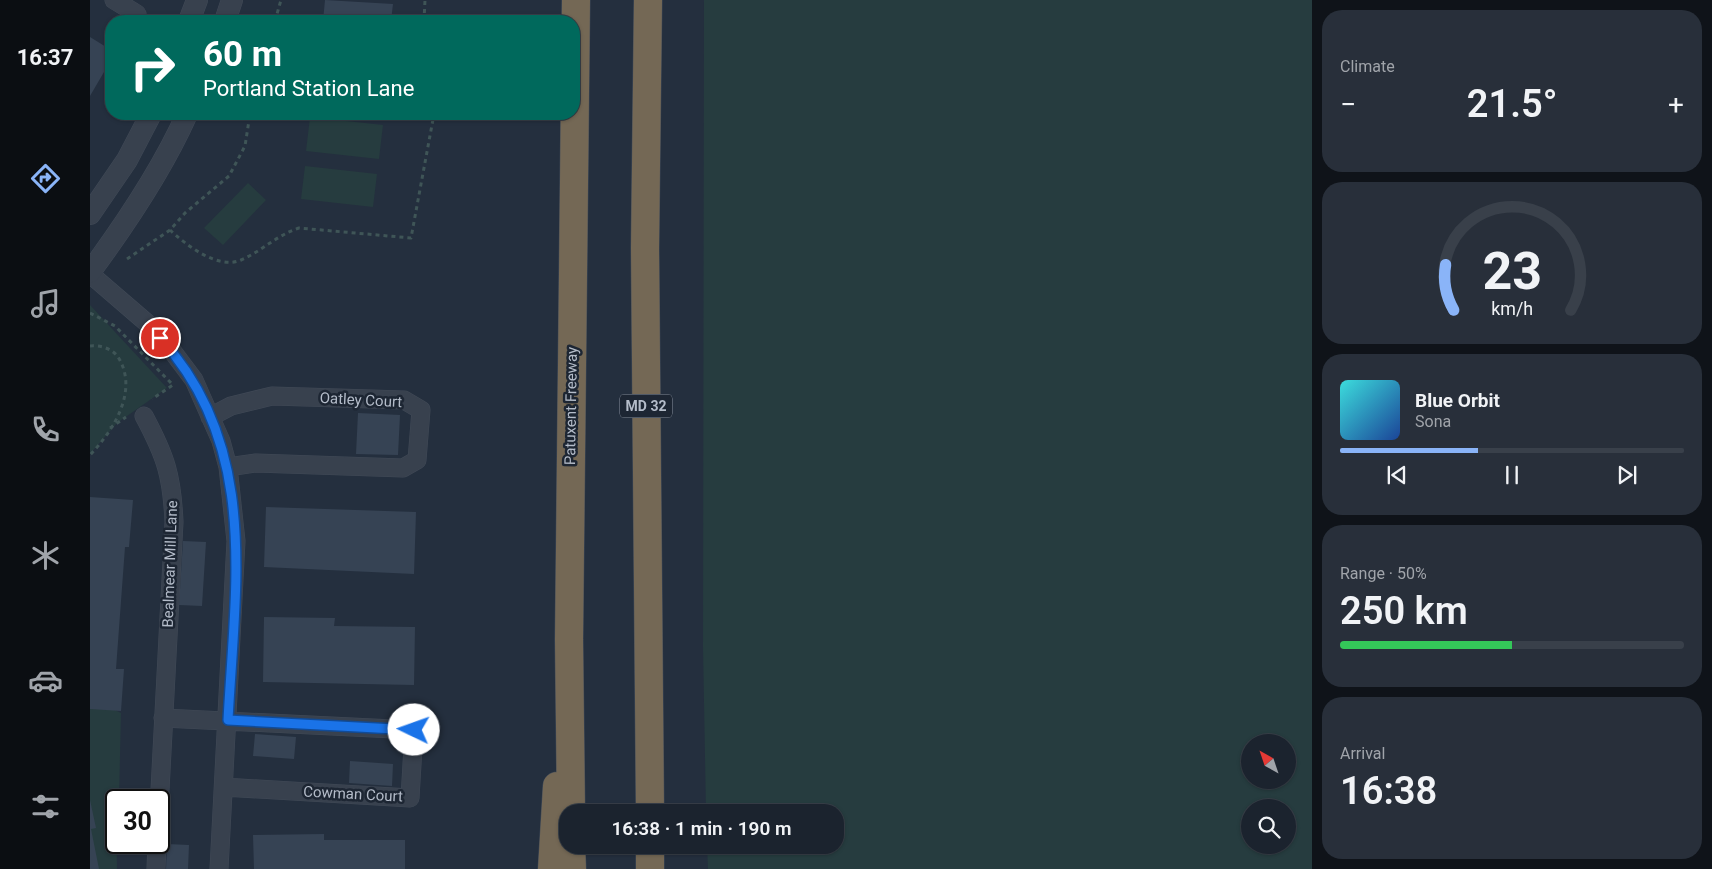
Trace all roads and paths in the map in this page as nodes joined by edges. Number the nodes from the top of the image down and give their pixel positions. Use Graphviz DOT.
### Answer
graph roads {
  1 [pos="114,0"];
  2 [pos="197,0"];
  3 [pos="232,0"];
  4 [pos="281,0"];
  5 [pos="425,0"];
  6 [pos="576,0"];
  7 [pos="648,0"];
  8 [pos="137,14"];
  9 [pos="191,15"];
  10 [pos="227,15"];
  11 [pos="277,15"];
  12 [pos="424,15"];
  13 [pos="576,15"];
  14 [pos="148,120"];
  15 [pos="184,120"];
  16 [pos="249,120"];
  17 [pos="433,120"];
  18 [pos="575,120"];
  19 [pos="90,214"];
  20 [pos="170,230"];
  21 [pos="124,262"];
  22 [pos="90,273"];
  23 [pos="90,313"];
  24 [pos="90,346"];
  25 [pos="142,410"];
  26 [pos="210,416"];
  27 [pos="110,428"];
  28 [pos="90,455"];
  29 [pos="228,467"];
  30 [pos="569,640"];
  31 [pos="163,718"];
  32 [pos="228,720"];
  33 [pos="224,787"];
  34 [pos="160,789"];
  35 [pos="571,804"];
  36 [pos="650,804"];
  37 [pos="157,854"];
  38 [pos="571,854"];
  39 [pos="650,854"];
  40 [pos="156,869"];
  41 [pos="220,869"];
  42 [pos="552,869"];
  43 [pos="572,869"];
  44 [pos="650,869"];
  1 -- 8 [label="street"];
  2 -- 9 [label="street"];
  3 -- 10 [label="street"];
  4 -- 11 [label="path"];
  5 -- 12 [label="path"];
  6 -- 13 [label="highway, Patuxent Freeway"];
  7 -- 36 [label="highway, MD 32"];
  14 -- 19 [label="street"];
  15 -- 22 [label="street"];
  16 -- 20 [label="path"];
  17 -- 20 [label="path"];
  18 -- 30 [label="highway, Patuxent Freeway"];
  20 -- 21 [label="path"];
  22 -- 26 [label="street"];
  23 -- 25 [label="path"];
  24 -- 27 [label="path"];
  25 -- 27 [label="path"];
  25 -- 31 [label="street, Bealmear Mill Lane"];
  26 -- 29 [label="street"];
  26 -- 29 [label="street, Oatley Court"];
  27 -- 28 [label="path"];
  29 -- 32 [label="street"];
  30 -- 35 [label="highway, Patuxent Freeway"];
  30 -- 42 [label="highway"];
  31 -- 32 [label="street"];
  31 -- 34 [label="street, Bealmear Mill Lane"];
  32 -- 33 [label="street"];
  32 -- 33 [label="street, Cowman Court"];
  33 -- 41 [label="street"];
  37 -- 40 [label="street"];
  38 -- 43 [label="highway"];
  39 -- 44 [label="highway"];
}
